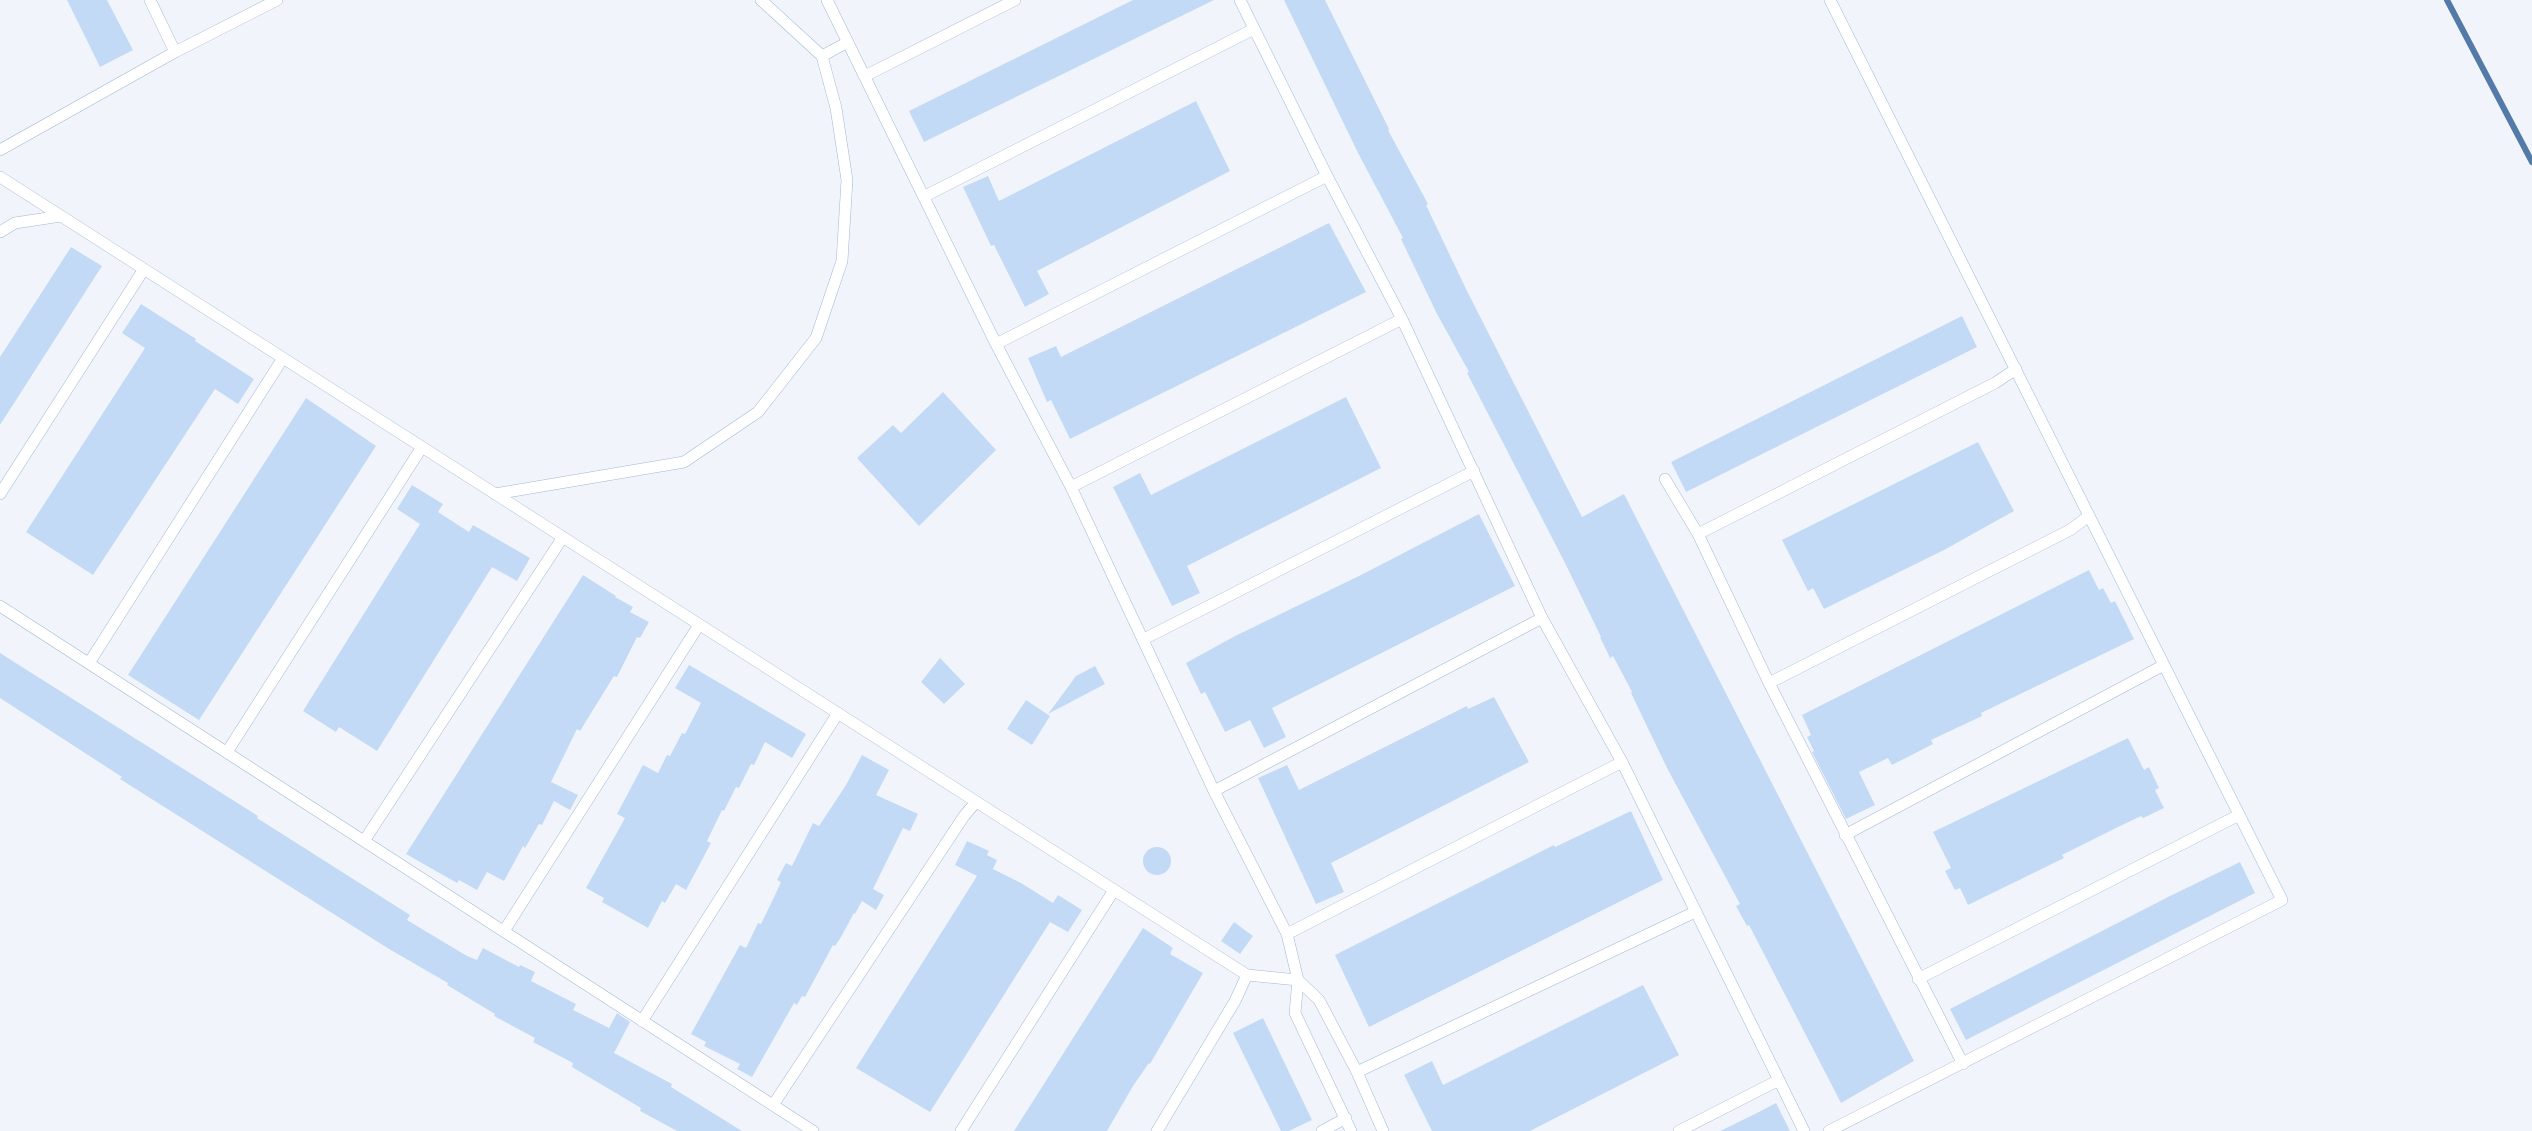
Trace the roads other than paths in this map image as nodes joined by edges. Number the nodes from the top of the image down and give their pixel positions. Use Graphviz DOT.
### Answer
graph roads {
  1 [pos="150,0"];
  2 [pos="277,0"];
  3 [pos="762,0"];
  4 [pos="827,0"];
  5 [pos="1015,0"];
  6 [pos="1240,0"];
  7 [pos="1830,0"];
  8 [pos="1254,29"];
  9 [pos="848,42"];
  10 [pos="175,52"];
  11 [pos="822,56"];
  12 [pos="865,76"];
  13 [pos="0,150"];
  14 [pos="1327,176"];
  15 [pos="0,177"];
  16 [pos="925,196"];
  17 [pos="61,216"];
  18 [pos="0,232"];
  19 [pos="144,269"];
  20 [pos="1402,320"];
  21 [pos="996,344"];
  22 [pos="282,358"];
  23 [pos="2016,370"];
  24 [pos="422,447"];
  25 [pos="1474,471"];
  26 [pos="1665,479"];
  27 [pos="1071,487"];
  28 [pos="0,494"];
  29 [pos="495,494"];
  30 [pos="2089,516"];
  31 [pos="1698,534"];
  32 [pos="563,537"];
  33 [pos="0,606"];
  34 [pos="1542,618"];
  35 [pos="699,625"];
  36 [pos="1144,639"];
  37 [pos="88,663"];
  38 [pos="2164,665"];
  39 [pos="1769,683"];
  40 [pos="838,714"];
  41 [pos="227,752"];
  42 [pos="1622,762"];
  43 [pos="1214,790"];
  44 [pos="976,802"];
  45 [pos="2239,815"];
  46 [pos="1846,835"];
  47 [pos="364,841"];
  48 [pos="1114,890"];
  49 [pos="1695,912"];
  50 [pos="504,931"];
  51 [pos="1287,934"];
  52 [pos="1247,975"];
  53 [pos="1918,979"];
  54 [pos="1298,980"];
  55 [pos="642,1021"];
  56 [pos="1963,1064"];
  57 [pos="1357,1072"];
  58 [pos="1779,1080"];
  59 [pos="773,1105"];
  60 [pos="1346,1118"];
  61 [pos="813,1131"];
  62 [pos="961,1131"];
  63 [pos="1157,1131"];
  64 [pos="1322,1131"];
  65 [pos="1351,1131"];
  66 [pos="1383,1131"];
  67 [pos="1679,1131"];
  68 [pos="1804,1131"];
  69 [pos="1829,1131"];
  1 -- 10 [label="lane"];
  2 -- 10 [label="lane"];
  3 -- 11 [label="lane"];
  4 -- 9 [label="lane"];
  5 -- 12 [label="lane"];
  6 -- 8 [label="lane"];
  7 -- 23 [label="lane"];
  8 -- 14 [label="lane"];
  8 -- 16 [label="lane"];
  9 -- 11 [label="lane"];
  9 -- 12 [label="lane"];
  10 -- 13 [label="lane"];
  11 -- 29 [label="lane"];
  12 -- 16 [label="lane"];
  14 -- 20 [label="lane"];
  14 -- 21 [label="lane"];
  15 -- 17 [label="lane"];
  16 -- 21 [label="lane"];
  17 -- 18 [label="lane"];
  17 -- 19 [label="lane"];
  19 -- 22 [label="lane"];
  19 -- 28 [label="lane"];
  20 -- 25 [label="lane"];
  20 -- 27 [label="lane"];
  21 -- 27 [label="lane"];
  22 -- 24 [label="lane"];
  22 -- 37 [label="lane"];
  23 -- 30 [label="lane"];
  23 -- 31 [label="lane"];
  24 -- 29 [label="lane"];
  24 -- 41 [label="lane"];
  25 -- 34 [label="lane"];
  25 -- 36 [label="lane"];
  26 -- 31 [label="lane"];
  27 -- 36 [label="lane"];
  29 -- 32 [label="lane"];
  30 -- 38 [label="lane"];
  30 -- 39 [label="lane"];
  31 -- 39 [label="lane"];
  32 -- 35 [label="lane"];
  32 -- 47 [label="lane"];
  33 -- 37 [label="lane"];
  34 -- 42 [label="lane"];
  34 -- 43 [label="lane"];
  35 -- 40 [label="lane"];
  35 -- 50 [label="lane"];
  36 -- 43 [label="lane"];
  37 -- 41 [label="lane"];
  38 -- 45 [label="lane"];
  38 -- 46 [label="lane"];
  39 -- 46 [label="lane"];
  40 -- 44 [label="lane"];
  40 -- 55 [label="lane"];
  41 -- 47 [label="lane"];
  42 -- 49 [label="lane"];
  42 -- 51 [label="lane"];
  43 -- 51 [label="lane"];
  44 -- 48 [label="lane"];
  44 -- 59 [label="lane"];
  45 -- 53 [label="lane"];
  45 -- 56 [label="lane"];
  46 -- 53 [label="lane"];
  47 -- 50 [label="lane"];
  48 -- 52 [label="lane"];
  48 -- 62 [label="lane"];
  49 -- 57 [label="lane"];
  49 -- 58 [label="lane"];
  50 -- 55 [label="lane"];
  51 -- 54 [label="lane"];
  52 -- 54 [label="lane"];
  52 -- 63 [label="lane"];
  53 -- 56 [label="lane"];
  54 -- 57 [label="lane"];
  54 -- 60 [label="lane"];
  55 -- 59 [label="lane"];
  56 -- 69 [label="lane"];
  57 -- 66 [label="lane"];
  58 -- 67 [label="lane"];
  58 -- 68 [label="lane"];
  59 -- 61 [label="lane"];
  60 -- 64 [label="lane"];
  60 -- 65 [label="lane"];
}
